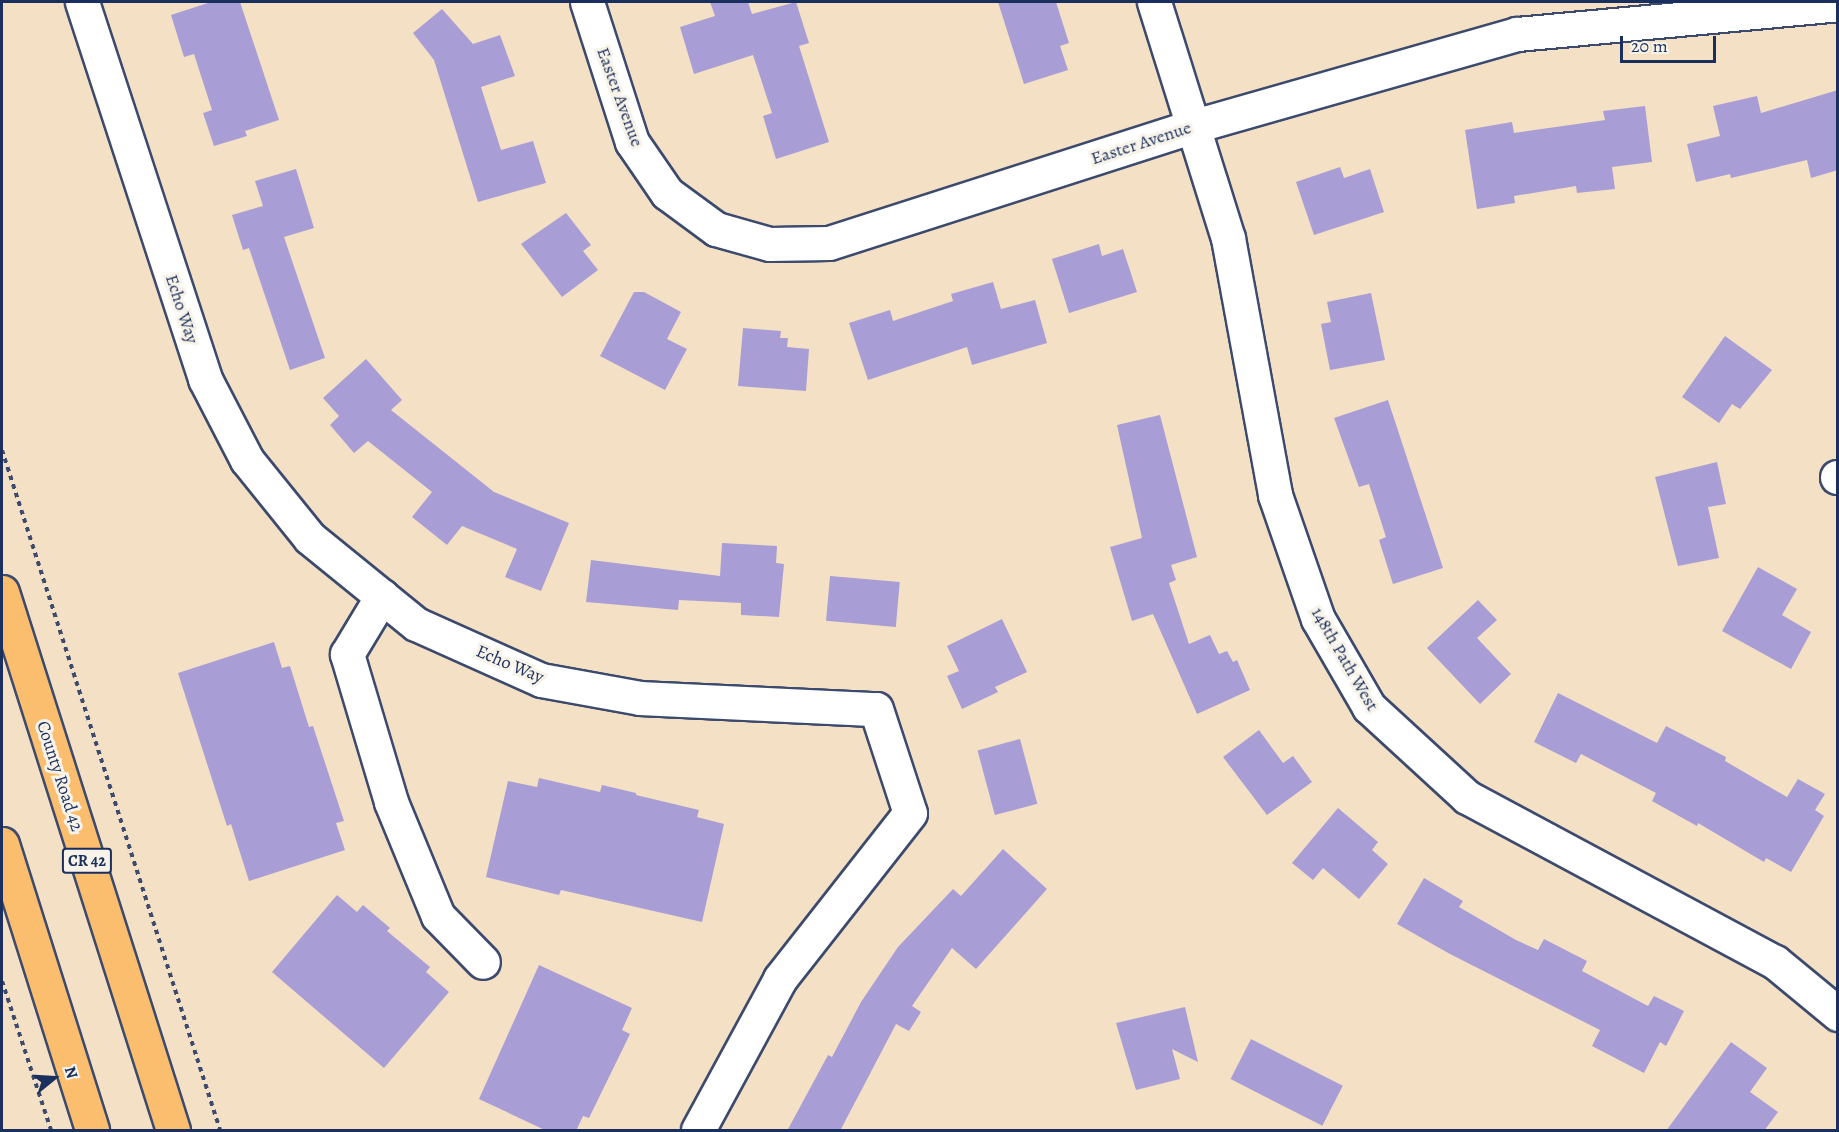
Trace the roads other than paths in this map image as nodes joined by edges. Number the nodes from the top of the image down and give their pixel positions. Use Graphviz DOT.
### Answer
graph roads {
  1 [pos="82,2"];
  2 [pos="587,2"];
  3 [pos="1154,2"];
  4 [pos="1838,4"];
  5 [pos="1194,126"];
  6 [pos="2,592"];
  7 [pos="382,596"];
  8 [pos="2,844"];
  9 [pos="483,962"];
  10 [pos="1838,1014"];
  11 [pos="92,1131"];
  12 [pos="173,1131"];
  13 [pos="698,1131"];
  1 -- 7 [label="street, Echo Way"];
  2 -- 5 [label="street, Easter Avenue"];
  3 -- 5 [label="street, 148th Path West"];
  4 -- 5 [label="street, Easter Avenue"];
  5 -- 10 [label="street, 148th Path West"];
  6 -- 12 [label="highway, County Road 42 / CR 42"];
  7 -- 9 [label="street"];
  7 -- 13 [label="street, Echo Way"];
  8 -- 11 [label="highway"];
}
